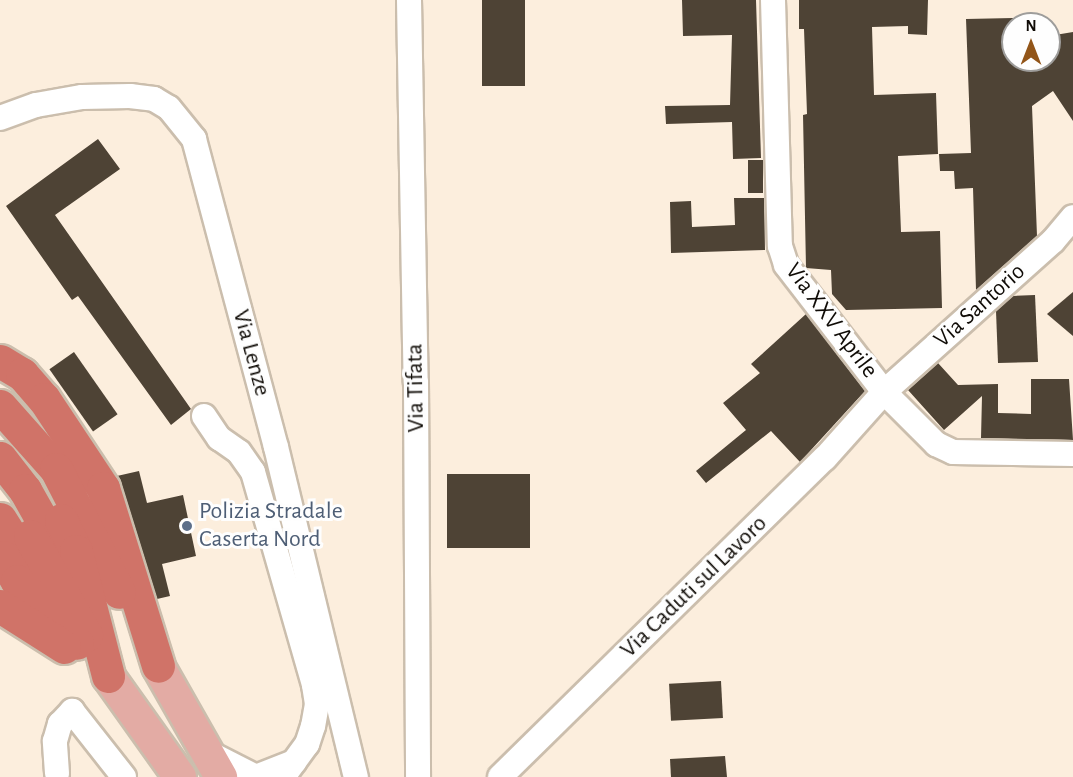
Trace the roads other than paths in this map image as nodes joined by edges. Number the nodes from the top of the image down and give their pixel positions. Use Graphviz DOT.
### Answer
graph roads {
  1 [pos="409,0"];
  2 [pos="773,0"];
  3 [pos="0,118"];
  4 [pos="1073,218"];
  5 [pos="0,361"];
  6 [pos="0,384"];
  7 [pos="884,392"];
  8 [pos="0,405"];
  9 [pos="204,416"];
  10 [pos="0,434"];
  11 [pos="1073,454"];
  12 [pos="0,459"];
  13 [pos="0,488"];
  14 [pos="0,519"];
  15 [pos="0,553"];
  16 [pos="0,587"];
  17 [pos="0,606"];
  18 [pos="158,666"];
  19 [pos="108,676"];
  20 [pos="198,763"];
  21 [pos="289,769"];
  22 [pos="57,773"];
  23 [pos="124,777"];
  24 [pos="180,777"];
  25 [pos="221,777"];
  26 [pos="356,777"];
  27 [pos="418,777"];
  28 [pos="500,777"];
  1 -- 27 [label="street, Via Tifata"];
  2 -- 7 [label="street, Via XXV Aprile"];
  3 -- 26 [label="street, Via Lenze"];
  4 -- 7 [label="street, Via Santorio"];
  5 -- 18 [label="highway"];
  6 -- 18 [label="highway"];
  7 -- 11 [label="street, Via XXV Aprile"];
  7 -- 28 [label="street, Via Caduti sul Lavoro"];
  8 -- 18 [label="highway"];
  9 -- 21 [label="street"];
  10 -- 19 [label="highway"];
  12 -- 19 [label="highway"];
  13 -- 19 [label="highway"];
  14 -- 19 [label="highway"];
  15 -- 19 [label="highway"];
  16 -- 19 [label="highway"];
  17 -- 19 [label="highway"];
  18 -- 20 [label="main road"];
  19 -- 20 [label="street"];
  19 -- 24 [label="main road"];
  20 -- 21 [label="street"];
  20 -- 25 [label="main road"];
  22 -- 23 [label="street"];
}
